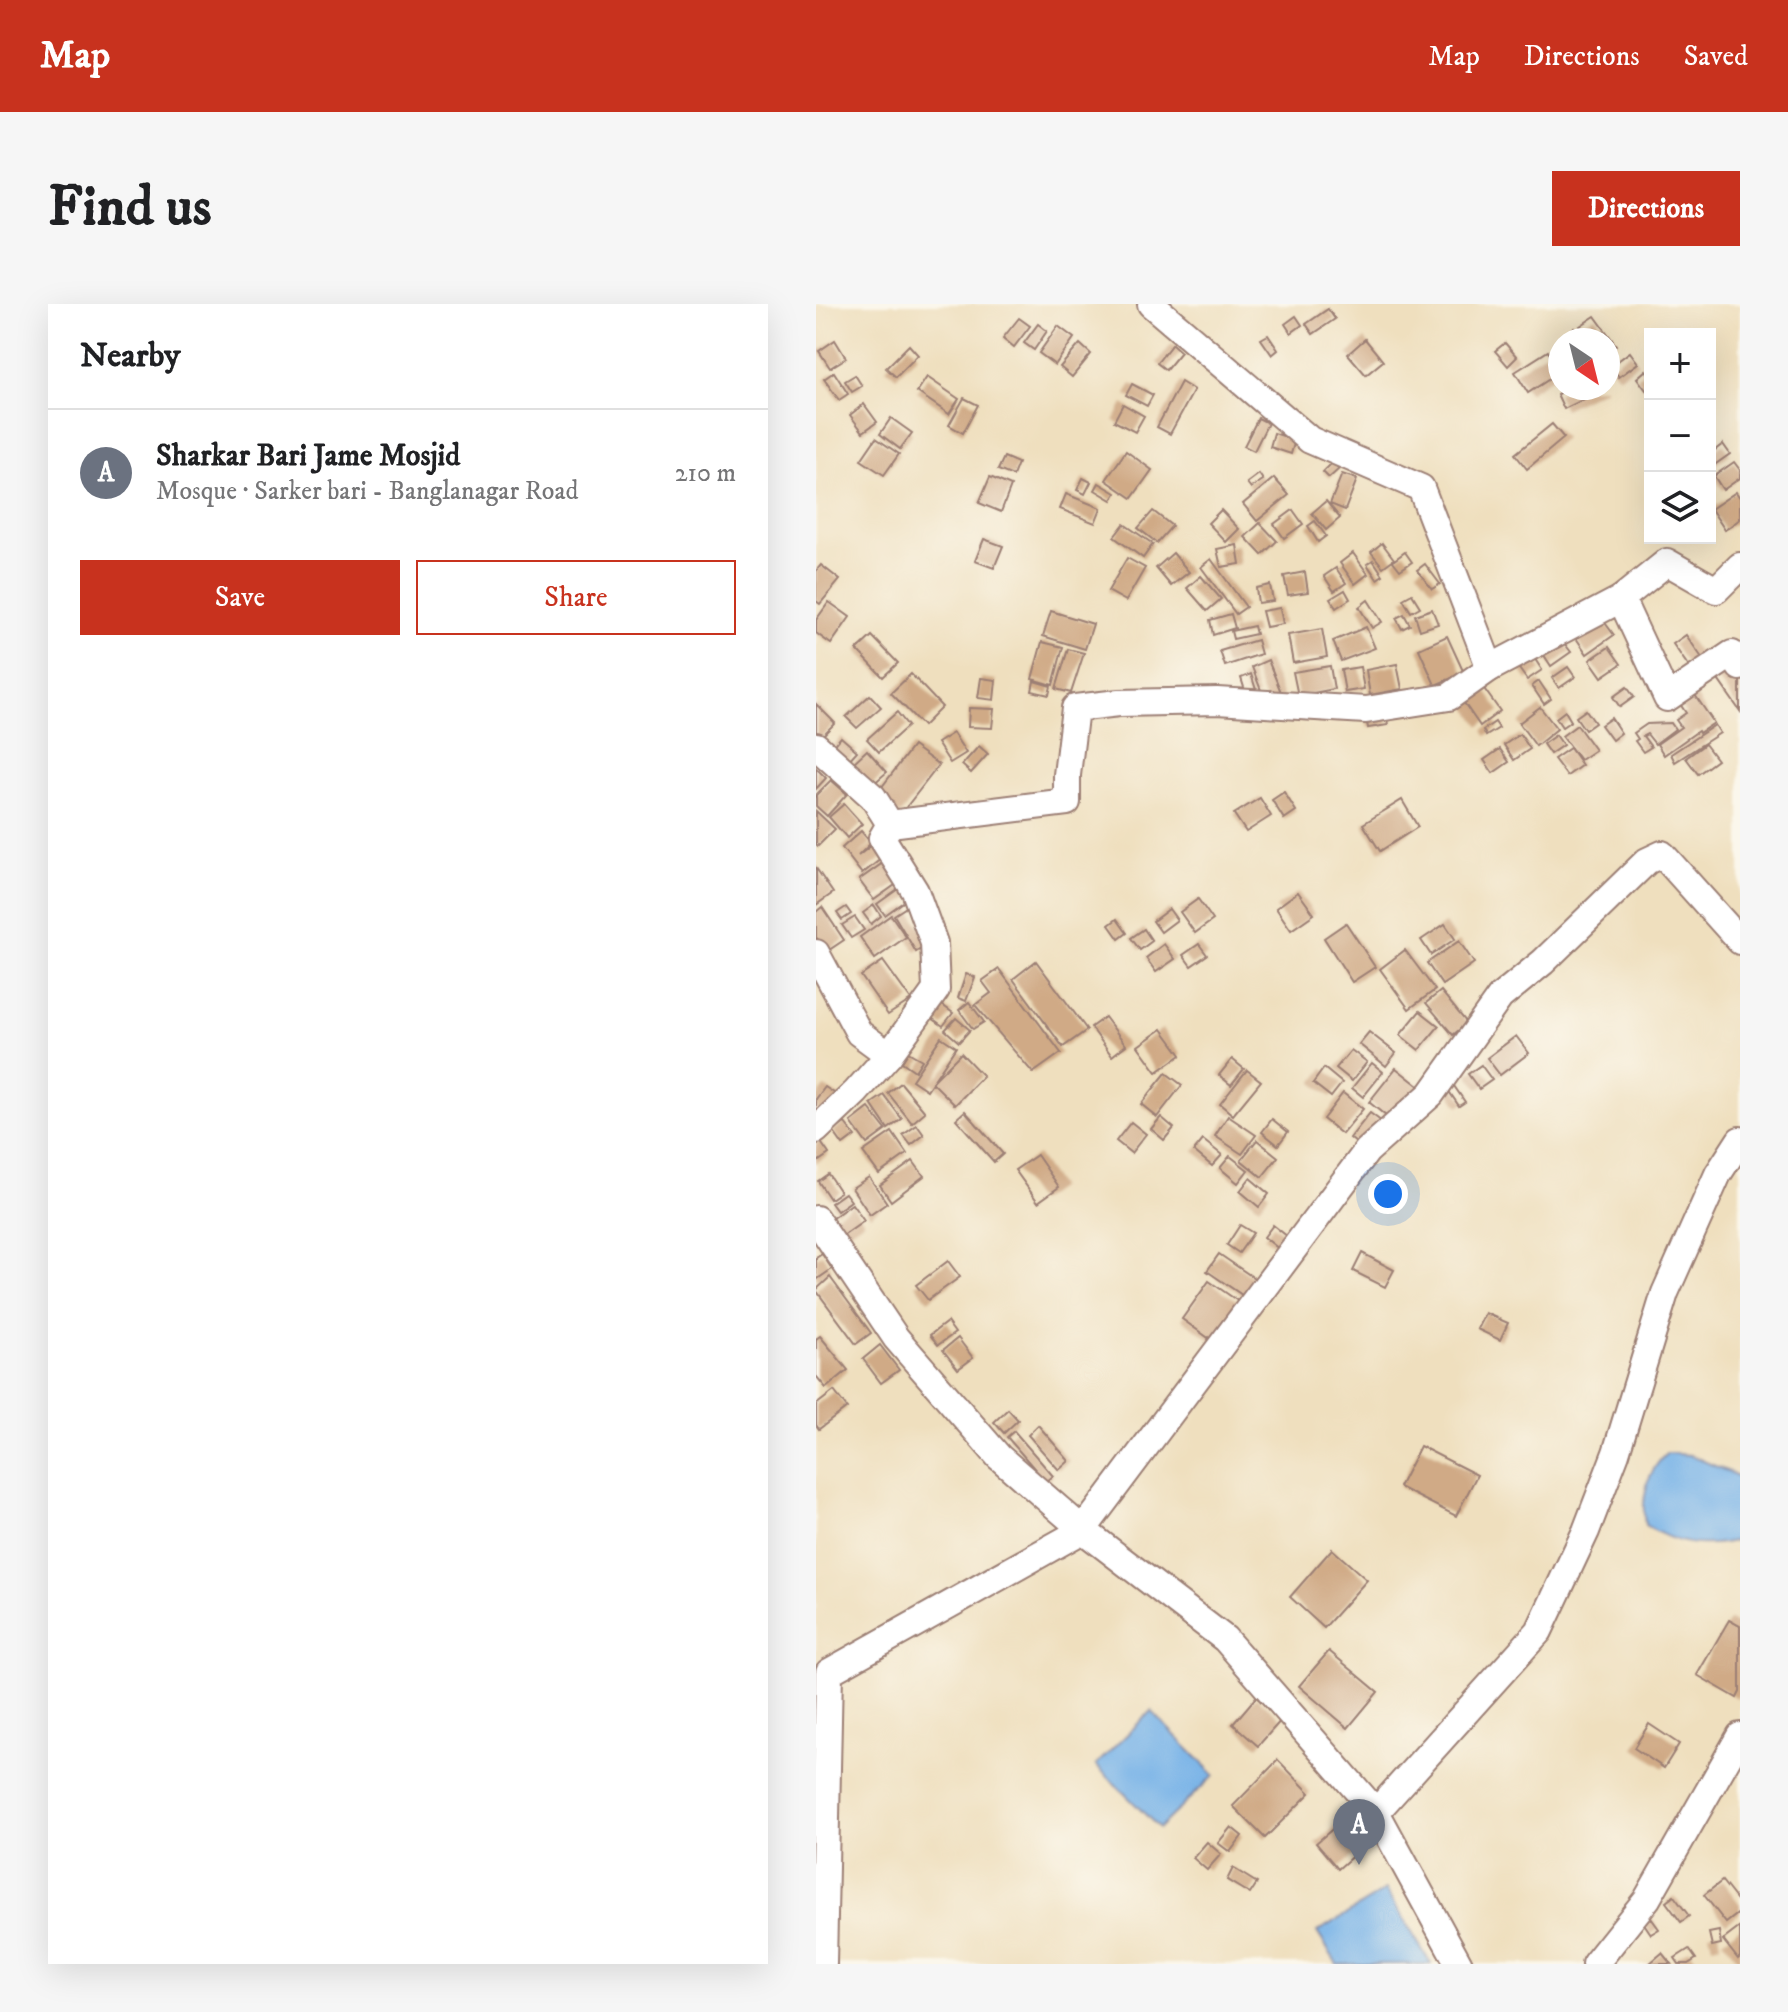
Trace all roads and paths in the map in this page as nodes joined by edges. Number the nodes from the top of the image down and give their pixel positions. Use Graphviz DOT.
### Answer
graph roads {
  1 [pos="1151,304"];
  2 [pos="1740,566"];
  3 [pos="1621,599"];
  4 [pos="1740,667"];
  5 [pos="1490,668"];
  6 [pos="816,746"];
  7 [pos="890,824"];
  8 [pos="1740,941"];
  9 [pos="816,953"];
  10 [pos="889,1055"];
  11 [pos="816,1130"];
  12 [pos="1740,1140"];
  13 [pos="816,1219"];
  14 [pos="1083,1530"];
  15 [pos="822,1672"];
  16 [pos="1740,1736"];
  17 [pos="1376,1812"];
  18 [pos="823,1964"];
  19 [pos="1459,1964"];
  20 [pos="1595,1964"];
  1 -- 5 [label="street"];
  2 -- 3 [label="street"];
  3 -- 4 [label="street"];
  3 -- 5 [label="street"];
  5 -- 7 [label="street"];
  6 -- 7 [label="street"];
  7 -- 10 [label="street"];
  8 -- 14 [label="street"];
  9 -- 10 [label="street"];
  10 -- 11 [label="street"];
  12 -- 17 [label="street"];
  13 -- 14 [label="street"];
  14 -- 15 [label="street"];
  14 -- 17 [label="street"];
  15 -- 18 [label="street"];
  16 -- 20 [label="street"];
  17 -- 19 [label="street"];
}
